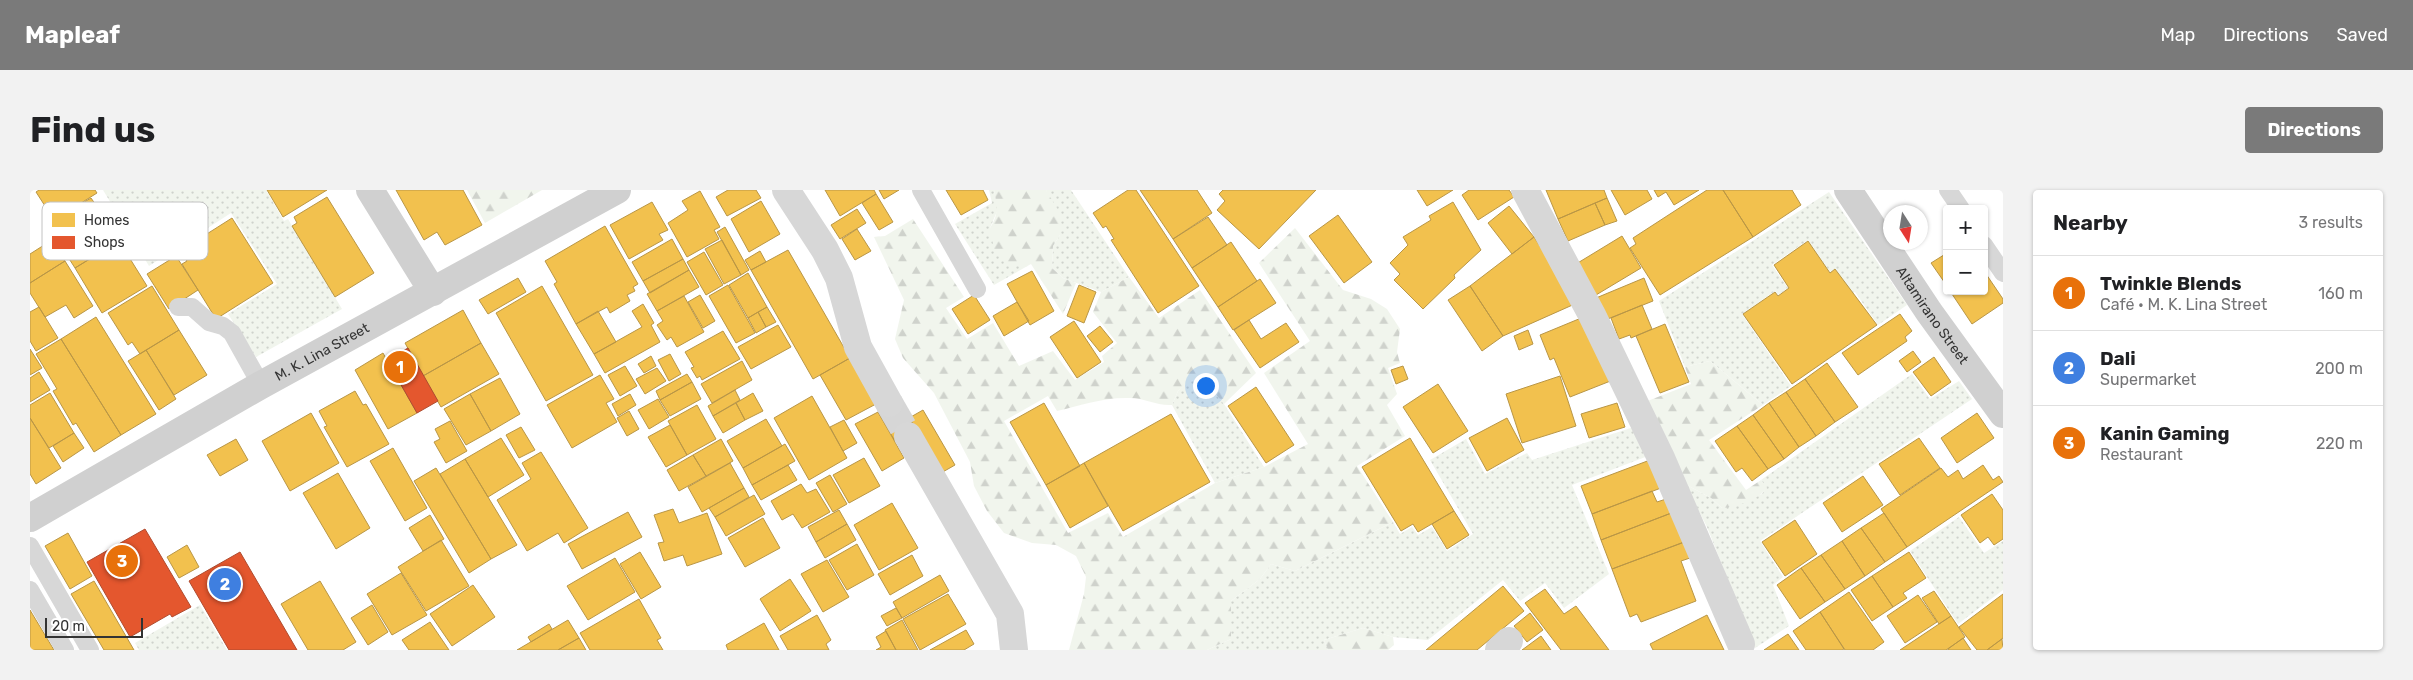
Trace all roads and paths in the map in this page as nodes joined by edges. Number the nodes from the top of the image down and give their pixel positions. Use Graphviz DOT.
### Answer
graph roads {
  1 [pos="370,190"];
  2 [pos="617,190"];
  3 [pos="786,190"];
  4 [pos="922,190"];
  5 [pos="1524,190"];
  6 [pos="1848,190"];
  7 [pos="1948,190"];
  8 [pos="1958,205"];
  9 [pos="1987,250"];
  10 [pos="2003,273"];
  11 [pos="977,289"];
  12 [pos="433,292"];
  13 [pos="178,307"];
  14 [pos="261,385"];
  15 [pos="889,403"];
  16 [pos="2003,414"];
  17 [pos="908,436"];
  18 [pos="30,518"];
  19 [pos="30,546"];
  20 [pos="30,590"];
  21 [pos="1741,644"];
  22 [pos="65,650"];
  23 [pos="90,650"];
  24 [pos="1014,650"];
  1 -- 12 [label="main road"];
  2 -- 12 [label="main road, M. K. Lina Street"];
  3 -- 15 [label="street"];
  4 -- 11 [label="lane"];
  5 -- 21 [label="street"];
  6 -- 16 [label="main road, Altamirano Street"];
  7 -- 8 [label="lane"];
  9 -- 10 [label="lane"];
  12 -- 14 [label="main road, M. K. Lina Street"];
  13 -- 14 [label="lane"];
  14 -- 18 [label="main road, M. K. Lina Street"];
  17 -- 24 [label="street"];
  19 -- 23 [label="lane"];
  20 -- 22 [label="lane"];
}
